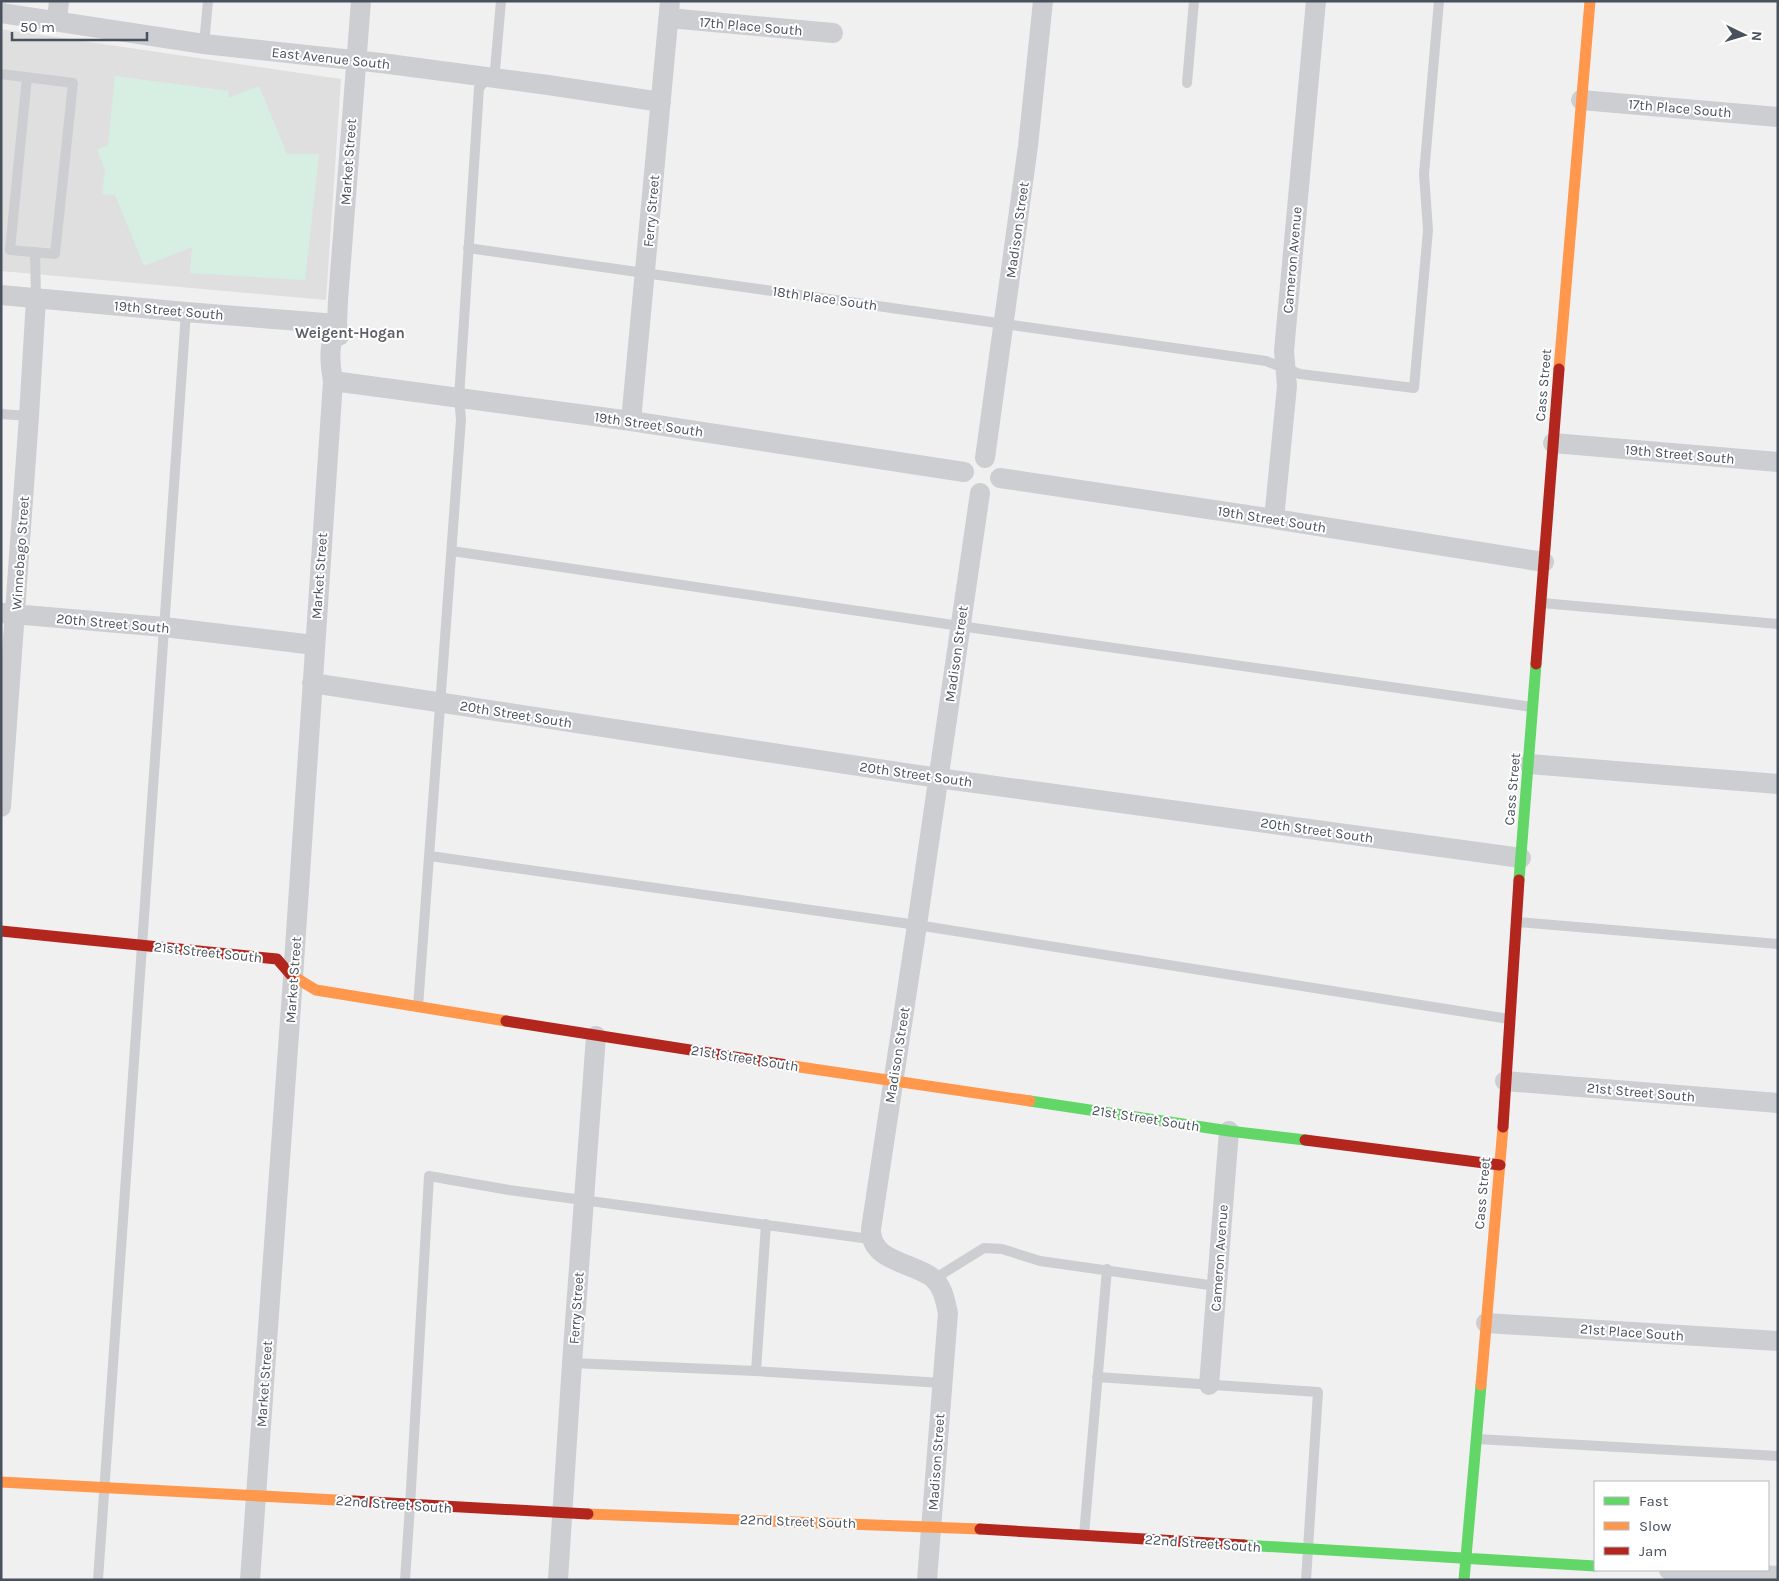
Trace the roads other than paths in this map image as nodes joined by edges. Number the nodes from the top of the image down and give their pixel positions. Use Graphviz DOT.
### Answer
graph roads {
  1 [pos="208,1"];
  2 [pos="361,1"];
  3 [pos="502,1"];
  4 [pos="1043,1"];
  5 [pos="1194,1"];
  6 [pos="1316,1"];
  7 [pos="1439,1"];
  8 [pos="1590,1"];
  9 [pos="669,10"];
  10 [pos="58,11"];
  11 [pos="1,13"];
  12 [pos="834,33"];
  13 [pos="204,44"];
  14 [pos="356,60"];
  15 [pos="1,74"];
  16 [pos="27,77"];
  17 [pos="487,78"];
  18 [pos="1187,82"];
  19 [pos="1582,100"];
  20 [pos="661,102"];
  21 [pos="1778,116"];
  22 [pos="468,248"];
  23 [pos="35,252"];
  24 [pos="646,273"];
  25 [pos="1,295"];
  26 [pos="36,299"];
  27 [pos="186,312"];
  28 [pos="1004,323"];
  29 [pos="337,324"];
  30 [pos="1286,370"];
  31 [pos="333,381"];
  32 [pos="459,398"];
  33 [pos="1,414"];
  34 [pos="29,416"];
  35 [pos="631,421"];
  36 [pos="1553,443"];
  37 [pos="984,458"];
  38 [pos="1778,462"];
  39 [pos="964,472"];
  40 [pos="1000,478"];
  41 [pos="980,493"];
  42 [pos="1274,519"];
  43 [pos="452,550"];
  44 [pos="1544,562"];
  45 [pos="1541,603"];
  46 [pos="8,613"];
  47 [pos="1778,624"];
  48 [pos="960,626"];
  49 [pos="164,627"];
  50 [pos="314,645"];
  51 [pos="312,683"];
  52 [pos="441,703"];
  53 [pos="1533,707"];
  54 [pos="1529,764"];
  55 [pos="938,778"];
  56 [pos="1778,784"];
  57 [pos="1,807"];
  58 [pos="430,856"];
  59 [pos="1521,858"];
  60 [pos="1516,922"];
  61 [pos="917,925"];
  62 [pos="1,931"];
  63 [pos="1778,944"];
  64 [pos="141,945"];
  65 [pos="293,978"];
  66 [pos="418,1007"];
  67 [pos="1510,1020"];
  68 [pos="596,1036"];
  69 [pos="893,1080"];
  70 [pos="1505,1081"];
  71 [pos="1778,1103"];
  72 [pos="1229,1131"];
  73 [pos="1500,1165"];
  74 [pos="584,1200"];
  75 [pos="766,1224"];
  76 [pos="870,1239"];
  77 [pos="1107,1269"];
  78 [pos="934,1279"];
  79 [pos="1216,1286"];
  80 [pos="1486,1323"];
  81 [pos="1778,1341"];
  82 [pos="572,1362"];
  83 [pos="756,1371"];
  84 [pos="1098,1377"];
  85 [pos="942,1383"];
  86 [pos="1209,1385"];
  87 [pos="1476,1439"];
  88 [pos="1778,1456"];
  89 [pos="1,1482"];
  90 [pos="104,1489"];
  91 [pos="256,1495"];
  92 [pos="410,1506"];
  93 [pos="563,1513"];
  94 [pos="932,1526"];
  95 [pos="1084,1535"];
  96 [pos="1308,1550"];
  97 [pos="1466,1558"];
  98 [pos="1594,1566"];
  99 [pos="1687,1571"];
  100 [pos="1778,1576"];
  101 [pos="98,1580"];
  102 [pos="250,1580"];
  103 [pos="404,1580"];
  104 [pos="558,1580"];
  105 [pos="927,1580"];
  106 [pos="1306,1580"];
  107 [pos="1464,1580"];
  1 -- 13 [label="lane"];
  2 -- 14 [label="street, Market Street"];
  3 -- 17 [label="lane"];
  4 -- 28 [label="street, Madison Street"];
  5 -- 18 [label="lane"];
  6 -- 30 [label="street, Cameron Avenue"];
  7 -- 30 [label="lane, 18th Place South"];
  8 -- 19 [label="street, Cass Street"];
  9 -- 12 [label="street, 17th Place South"];
  9 -- 20 [label="street, Ferry Street"];
  10 -- 11 [label="street, East Avenue South"];
  10 -- 13 [label="street, East Avenue South"];
  13 -- 14 [label="street, East Avenue South"];
  14 -- 17 [label="street, East Avenue South"];
  14 -- 29 [label="street, Market Street"];
  15 -- 16 [label="lane"];
  16 -- 23 [label="lane"];
  16 -- 23 [label="lane"];
  17 -- 20 [label="street, East Avenue South"];
  17 -- 22 [label="lane"];
  19 -- 21 [label="street, 17th Place South"];
  19 -- 36 [label="street, Cass Street"];
  20 -- 24 [label="street, Ferry Street"];
  22 -- 24 [label="lane, 18th Place South"];
  22 -- 32 [label="lane"];
  23 -- 26 [label="lane"];
  24 -- 28 [label="lane, 18th Place South"];
  24 -- 35 [label="street, Ferry Street"];
  25 -- 26 [label="street, 19th Street South"];
  26 -- 27 [label="street, 19th Street South"];
  26 -- 34 [label="street, Winnebago Street"];
  27 -- 29 [label="street, 19th Street South"];
  27 -- 49 [label="lane"];
  28 -- 30 [label="lane, 18th Place South"];
  28 -- 37 [label="street, Madison Street"];
  29 -- 31 [label="street, Market Street"];
  30 -- 42 [label="street, Cameron Avenue"];
  31 -- 32 [label="street, 19th Street South"];
  31 -- 50 [label="street, Market Street"];
  32 -- 35 [label="street, 19th Street South"];
  32 -- 43 [label="lane"];
  33 -- 34 [label="lane"];
  34 -- 46 [label="street, Winnebago Street"];
  35 -- 39 [label="street, 19th Street South"];
  36 -- 38 [label="street, 19th Street South"];
  36 -- 44 [label="street, Cass Street"];
  37 -- 39 [label="street"];
  37 -- 40 [label="street"];
  39 -- 41 [label="street"];
  40 -- 41 [label="street"];
  40 -- 42 [label="street, 19th Street South"];
  41 -- 48 [label="street, Madison Street"];
  42 -- 44 [label="street, 19th Street South"];
  43 -- 48 [label="lane"];
  43 -- 52 [label="lane"];
  44 -- 45 [label="street, Cass Street"];
  45 -- 47 [label="lane"];
  45 -- 53 [label="street, Cass Street"];
  46 -- 49 [label="street, 20th Street South"];
  46 -- 57 [label="street, Winnebago Street"];
  48 -- 53 [label="lane"];
  48 -- 55 [label="street, Madison Street"];
  49 -- 50 [label="street, 20th Street South"];
  49 -- 64 [label="lane"];
  50 -- 51 [label="street, Market Street"];
  51 -- 52 [label="street, 20th Street South"];
  51 -- 65 [label="street, Market Street"];
  52 -- 55 [label="street, 20th Street South"];
  52 -- 58 [label="lane"];
  53 -- 54 [label="street, Cass Street"];
  54 -- 56 [label="street"];
  54 -- 59 [label="street, Cass Street"];
  55 -- 59 [label="street, 20th Street South"];
  55 -- 61 [label="street, Madison Street"];
  58 -- 61 [label="lane"];
  58 -- 66 [label="lane"];
  59 -- 60 [label="street, Cass Street"];
  60 -- 63 [label="lane"];
  60 -- 67 [label="street, Cass Street"];
  61 -- 67 [label="lane"];
  61 -- 69 [label="street, Madison Street"];
  62 -- 64 [label="street, 21st Street South"];
  64 -- 65 [label="street, 21st Street South"];
  64 -- 90 [label="lane"];
  65 -- 66 [label="street, 21st Street South"];
  65 -- 91 [label="street, Market Street"];
  66 -- 68 [label="street, 21st Street South"];
  67 -- 70 [label="street, Cass Street"];
  68 -- 69 [label="street, 21st Street South"];
  68 -- 74 [label="street, Ferry Street"];
  69 -- 72 [label="street, 21st Street South"];
  69 -- 76 [label="street, Madison Street"];
  70 -- 71 [label="street, 21st Street South"];
  70 -- 73 [label="street, Cass Street"];
  72 -- 73 [label="street, 21st Street South"];
  72 -- 79 [label="street, Cameron Avenue"];
  73 -- 80 [label="street, Cass Street"];
  74 -- 75 [label="lane"];
  74 -- 82 [label="street, Ferry Street"];
  74 -- 92 [label="lane"];
  75 -- 76 [label="lane"];
  75 -- 83 [label="lane"];
  76 -- 78 [label="street"];
  77 -- 78 [label="lane"];
  77 -- 79 [label="lane"];
  77 -- 84 [label="lane"];
  78 -- 85 [label="street, Madison Street"];
  79 -- 86 [label="street, Cameron Avenue"];
  80 -- 81 [label="street, 21st Place South"];
  80 -- 87 [label="street, Cass Street"];
  82 -- 83 [label="lane"];
  82 -- 93 [label="street, Ferry Street"];
  83 -- 85 [label="lane"];
  84 -- 86 [label="lane"];
  84 -- 95 [label="lane"];
  85 -- 94 [label="street, Madison Street"];
  86 -- 96 [label="lane"];
  87 -- 88 [label="lane"];
  87 -- 97 [label="street, Cass Street"];
  89 -- 90 [label="street, 22nd Street South"];
  90 -- 91 [label="street, 22nd Street South"];
  90 -- 101 [label="lane"];
  91 -- 92 [label="street, 22nd Street South"];
  91 -- 102 [label="street, Market Street"];
  92 -- 93 [label="street, 22nd Street South"];
  92 -- 103 [label="lane"];
  93 -- 94 [label="street, 22nd Street South"];
  93 -- 104 [label="street, Ferry Street"];
  94 -- 95 [label="street, 22nd Street South"];
  94 -- 105 [label="street, Madison Street"];
  95 -- 96 [label="street, 22nd Street South"];
  96 -- 97 [label="street, 22nd Street South"];
  96 -- 106 [label="lane"];
  97 -- 98 [label="street, 22nd Street South"];
  97 -- 107 [label="street, Cass Street"];
  99 -- 100 [label="street"];
}
